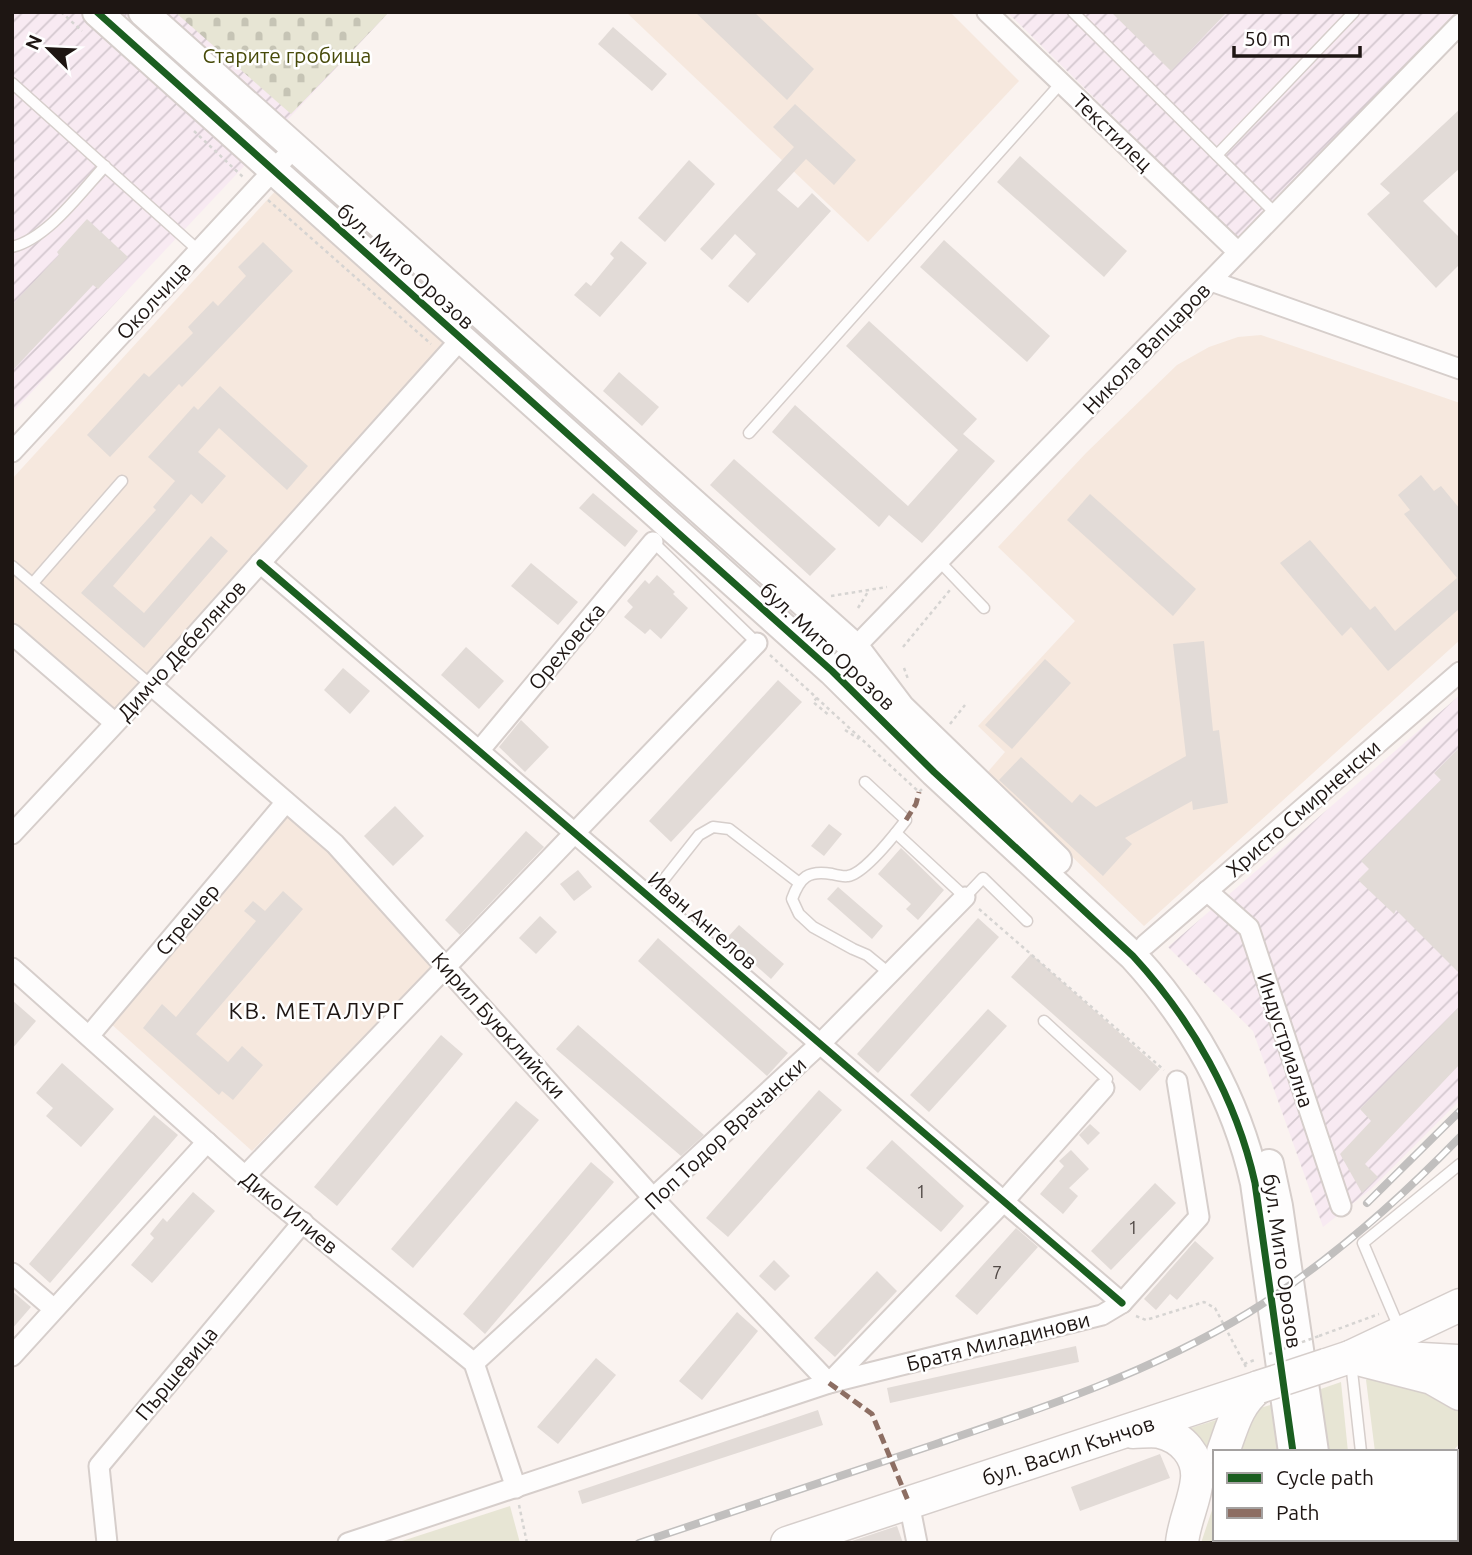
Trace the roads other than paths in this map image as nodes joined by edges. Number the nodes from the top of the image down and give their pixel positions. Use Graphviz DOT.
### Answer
graph roads {
  1 [pos="97,12"];
  2 [pos="143,12"];
  3 [pos="987,12"];
  4 [pos="1073,12"];
  5 [pos="1354,12"];
  6 [pos="1460,24"];
  7 [pos="12,83"];
  8 [pos="1061,83"];
  9 [pos="294,148"];
  10 [pos="1217,155"];
  11 [pos="105,166"];
  12 [pos="273,171"];
  13 [pos="1276,214"];
  14 [pos="12,247"];
  15 [pos="199,251"];
  16 [pos="1238,252"];
  17 [pos="1210,281"];
  18 [pos="461,339"];
  19 [pos="1460,369"];
  20 [pos="749,433"];
  21 [pos="12,452"];
  22 [pos="122,481"];
  23 [pos="653,542"];
  24 [pos="939,561"];
  25 [pos="260,563"];
  26 [pos="12,566"];
  27 [pos="33,583"];
  28 [pos="984,608"];
  29 [pos="12,634"];
  30 [pos="757,643"];
  31 [pos="854,647"];
  32 [pos="832,671"];
  33 [pos="1460,672"];
  34 [pos="151,685"];
  35 [pos="115,723"];
  36 [pos="479,751"];
  37 [pos="865,782"];
  38 [pos="286,802"];
  39 [pos="575,833"];
  40 [pos="896,833"];
  41 [pos="12,834"];
  42 [pos="798,882"];
  43 [pos="1207,891"];
  44 [pos="649,897"];
  45 [pos="965,897"];
  46 [pos="1027,921"];
  47 [pos="1146,945"];
  48 [pos="448,968"];
  49 [pos="889,973"];
  50 [pos="15,976"];
  51 [pos="1044,1021"];
  52 [pos="89,1036"];
  53 [pos="820,1044"];
  54 [pos="1177,1081"];
  55 [pos="1104,1088"];
  56 [pos="207,1142"];
  57 [pos="1460,1164"];
  58 [pos="245,1176"];
  59 [pos="654,1199"];
  60 [pos="1004,1201"];
  61 [pos="1341,1206"];
  62 [pos="303,1222"];
  63 [pos="12,1273"];
  64 [pos="1122,1303"];
  65 [pos="1460,1307"];
  66 [pos="54,1309"];
  67 [pos="1396,1321"];
  68 [pos="1332,1353"];
  69 [pos="12,1356"];
  70 [pos="1458,1362"];
  71 [pos="474,1363"];
  72 [pos="829,1383"];
  73 [pos="1259,1387"];
  74 [pos="1460,1394"];
  75 [pos="1124,1432"];
  76 [pos="1224,1450"];
  77 [pos="1293,1450"];
  78 [pos="1314,1450"];
  79 [pos="1360,1450"];
  80 [pos="1213,1482"];
  81 [pos="516,1488"];
  82 [pos="909,1503"];
  83 [pos="107,1543"];
  84 [pos="348,1543"];
  85 [pos="787,1543"];
  86 [pos="917,1543"];
  87 [pos="1182,1543"];
  88 [pos="1191,1543"];
  1 -- 12 [label="main road, бул. Мито Орозов"];
  2 -- 9 [label="main road, бул. Мито Орозов"];
  3 -- 8 [label="street, Текстилец"];
  4 -- 10 [label="lane"];
  5 -- 10 [label="lane"];
  6 -- 13 [label="street, Никола Вапцаров"];
  7 -- 11 [label="lane"];
  8 -- 16 [label="street, Текстилец"];
  8 -- 20 [label="lane"];
  9 -- 12 [label="street, Околчица"];
  9 -- 31 [label="main road, бул. Мито Орозов"];
  10 -- 13 [label="lane"];
  11 -- 14 [label="lane"];
  11 -- 15 [label="lane"];
  12 -- 15 [label="street, Околчица"];
  12 -- 18 [label="main road, бул. Мито Орозов"];
  13 -- 16 [label="street, Никола Вапцаров"];
  15 -- 21 [label="street, Околчица"];
  16 -- 17 [label="street, Никола Вапцаров"];
  17 -- 19 [label="street"];
  17 -- 24 [label="street, Никола Вапцаров"];
  18 -- 25 [label="street, Димчо Дебелянов"];
  18 -- 32 [label="main road, бул. Мито Орозов"];
  22 -- 27 [label="lane"];
  23 -- 30 [label="lane"];
  23 -- 36 [label="street, Ореховска"];
  24 -- 28 [label="lane"];
  24 -- 31 [label="street, Никола Вапцаров"];
  25 -- 34 [label="street, Димчо Дебелянов"];
  25 -- 36 [label="street, Иван Ангелов"];
  26 -- 27 [label="lane"];
  27 -- 34 [label="lane"];
  29 -- 35 [label="street"];
  30 -- 39 [label="street"];
  31 -- 32 [label="street, Никола Вапцаров"];
  31 -- 47 [label="main road, бул. Мито Орозов"];
  32 -- 77 [label="main road, бул. Мито Орозов"];
  33 -- 43 [label="street, Христо Смирненски"];
  34 -- 35 [label="street, Димчо Дебелянов"];
  34 -- 38 [label="street, Кирил Буюклийски"];
  35 -- 41 [label="street, Димчо Дебелянов"];
  36 -- 39 [label="street, Иван Ангелов"];
  37 -- 40 [label="lane"];
  38 -- 48 [label="street, Кирил Буюклийски"];
  38 -- 52 [label="street, Стрешер"];
  39 -- 44 [label="street, Иван Ангелов"];
  39 -- 48 [label="street"];
  40 -- 42 [label="lane"];
  40 -- 45 [label="lane"];
  42 -- 44 [label="lane"];
  42 -- 49 [label="lane"];
  43 -- 47 [label="street, Христо Смирненски"];
  43 -- 61 [label="street, Индустриална"];
  44 -- 53 [label="street, Иван Ангелов"];
  45 -- 46 [label="lane, Поп Тодор Врачански"];
  45 -- 49 [label="street, Поп Тодор Врачански"];
  47 -- 78 [label="main road, бул. Мито Орозов"];
  48 -- 58 [label="street"];
  48 -- 59 [label="street, Кирил Буюклийски"];
  49 -- 53 [label="street, Поп Тодор Врачански"];
  50 -- 52 [label="street, Дико Илиев"];
  51 -- 55 [label="lane"];
  52 -- 56 [label="street, Дико Илиев"];
  53 -- 59 [label="street, Поп Тодор Врачански"];
  53 -- 60 [label="street, Иван Ангелов"];
  54 -- 64 [label="street, Братя Миладинови"];
  55 -- 60 [label="street, Братя Миладинови"];
  56 -- 58 [label="street, Дико Илиев"];
  56 -- 66 [label="street"];
  57 -- 67 [label="lane"];
  58 -- 62 [label="street, Дико Илиев"];
  59 -- 71 [label="street, Поп Тодор Врачански"];
  59 -- 72 [label="street, Кирил Буюклийски"];
  60 -- 64 [label="street, Иван Ангелов"];
  60 -- 72 [label="street, Братя Миладинови"];
  62 -- 71 [label="street, Дико Илиев"];
  62 -- 83 [label="street, Пършевица"];
  63 -- 66 [label="street"];
  64 -- 72 [label="street, Братя Миладинови"];
  65 -- 67 [label="main road, бул. Васил Кънчов"];
  65 -- 70 [label="main road"];
  66 -- 69 [label="street"];
  67 -- 68 [label="main road, бул. Васил Кънчов"];
  68 -- 70 [label="main road, бул. Васил Кънчов"];
  68 -- 73 [label="main road, бул. Васил Кънчов, bridge"];
  68 -- 74 [label="main road"];
  68 -- 79 [label="lane"];
  71 -- 81 [label="street"];
  72 -- 81 [label="street, Братя Миладинови"];
  73 -- 75 [label="main road, бул. Васил Кънчов"];
  73 -- 76 [label="main road"];
  75 -- 82 [label="main road, бул. Васил Кънчов"];
  75 -- 87 [label="main road"];
  80 -- 88 [label="main road"];
  81 -- 84 [label="street, Братя Миладинови"];
  82 -- 85 [label="main road, бул. Васил Кънчов"];
  82 -- 86 [label="street"];
}
